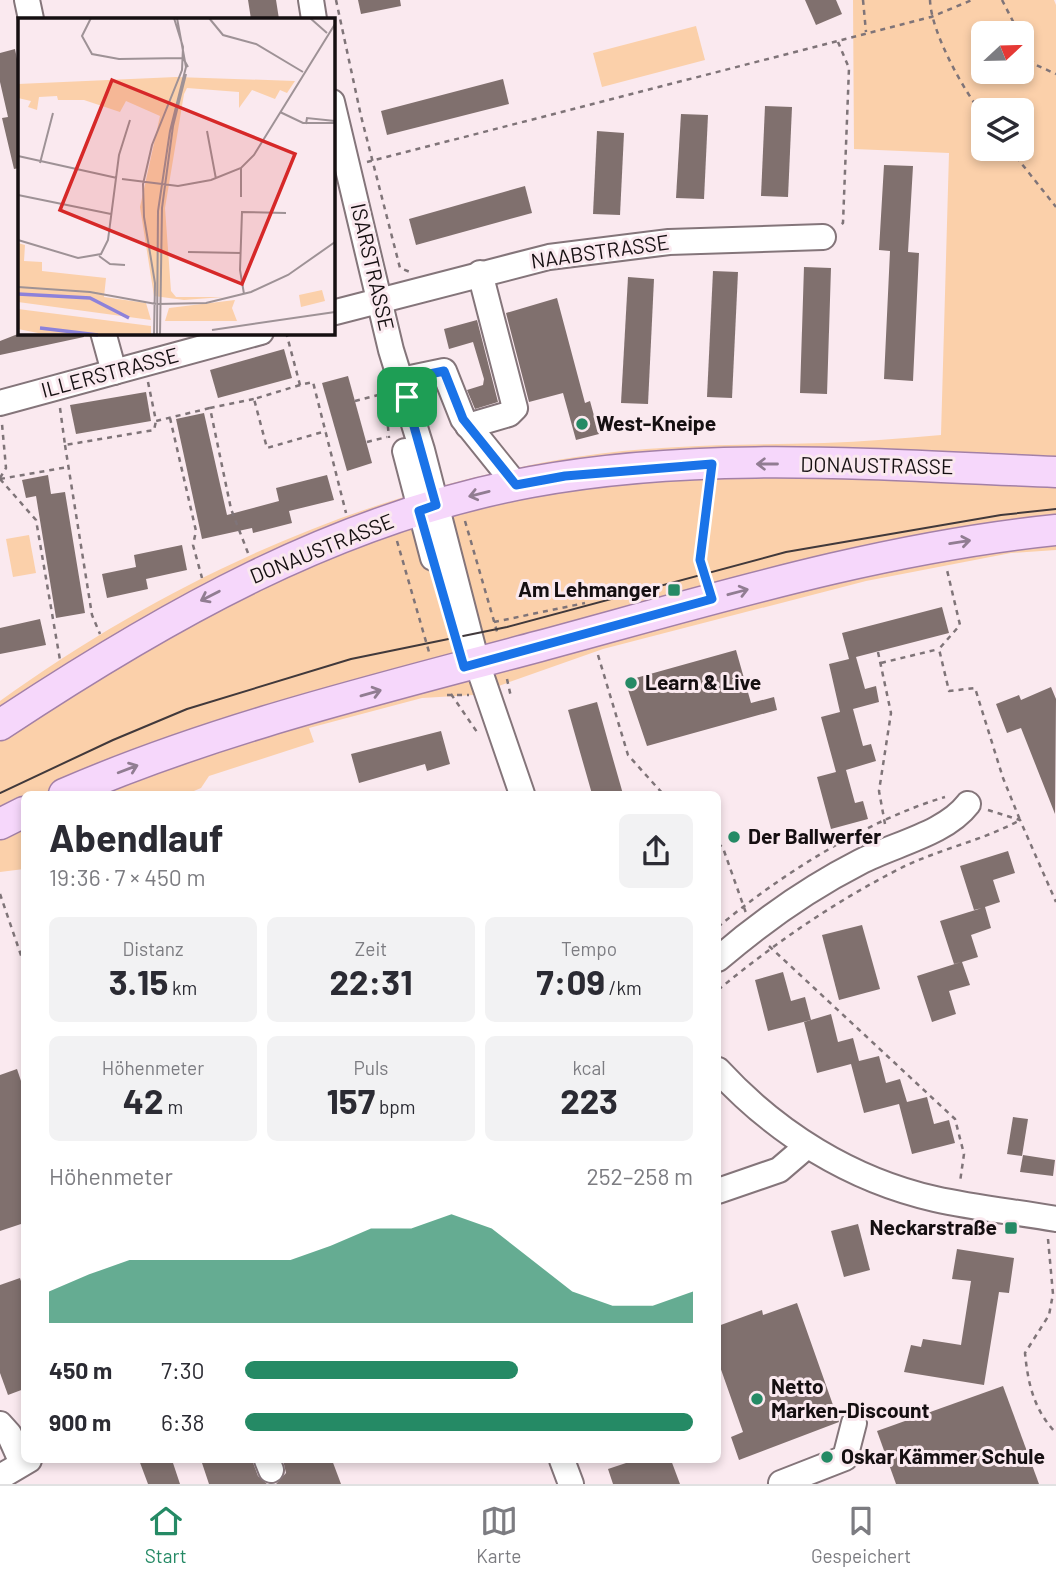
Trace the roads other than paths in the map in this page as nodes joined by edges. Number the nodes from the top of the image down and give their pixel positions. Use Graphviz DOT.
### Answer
graph roads {
  1 [pos="27,0"];
  2 [pos="310,0"];
  3 [pos="31,18"];
  4 [pos="314,18"];
  5 [pos="334,110"];
  6 [pos="824,237"];
  7 [pos="480,273"];
  8 [pos="380,300"];
  9 [pos="334,312"];
  10 [pos="104,334"];
  11 [pos="254,334"];
  12 [pos="391,350"];
  13 [pos="114,372"];
  14 [pos="393,387"];
  15 [pos="0,403"];
  16 [pos="468,426"];
  17 [pos="1056,472"];
  18 [pos="516,485"];
  19 [pos="428,508"];
  20 [pos="1056,530"];
  21 [pos="470,665"];
  22 [pos="0,725"];
  23 [pos="72,791"];
  24 [pos="518,791"];
  25 [pos="968,804"];
  26 [pos="21,814"];
  27 [pos="0,824"];
  28 [pos="721,957"];
  29 [pos="721,1073"];
  30 [pos="807,1146"];
  31 [pos="721,1190"];
  32 [pos="1052,1228"];
  33 [pos="855,1423"];
  34 [pos="0,1424"];
  35 [pos="21,1454"];
  36 [pos="22,1463"];
  37 [pos="563,1463"];
  38 [pos="0,1477"];
  39 [pos="780,1483"];
  40 [pos="571,1484"];
  1 -- 3 [label="street"];
  2 -- 4 [label="street"];
  5 -- 8 [label="street, ISARSTRASSE"];
  6 -- 7 [label="street, NAABSTRASSE"];
  7 -- 8 [label="street, NAABSTRASSE"];
  7 -- 16 [label="street"];
  8 -- 9 [label="street"];
  8 -- 12 [label="street, ISARSTRASSE"];
  10 -- 13 [label="street"];
  11 -- 13 [label="street, ILLERSTRASSE"];
  12 -- 14 [label="street, ISARSTRASSE"];
  12 -- 19 [label="street, ISARSTRASSE"];
  13 -- 15 [label="street, ILLERSTRASSE"];
  14 -- 16 [label="street"];
  14 -- 19 [label="street, ISARSTRASSE"];
  16 -- 18 [label="street"];
  17 -- 18 [label="main road, DONAUSTRASSE, one-way"];
  18 -- 19 [label="main road, DONAUSTRASSE, one-way"];
  19 -- 21 [label="street"];
  19 -- 22 [label="main road, DONAUSTRASSE, one-way"];
  21 -- 20 [label="main road, one-way"];
  23 -- 21 [label="main road, one-way"];
  21 -- 24 [label="street"];
  25 -- 28 [label="street"];
  26 -- 27 [label="main road"];
  29 -- 30 [label="street"];
  30 -- 31 [label="street"];
  30 -- 32 [label="street"];
  33 -- 39 [label="street"];
  34 -- 35 [label="street"];
  36 -- 38 [label="street"];
  37 -- 40 [label="street"];
}
